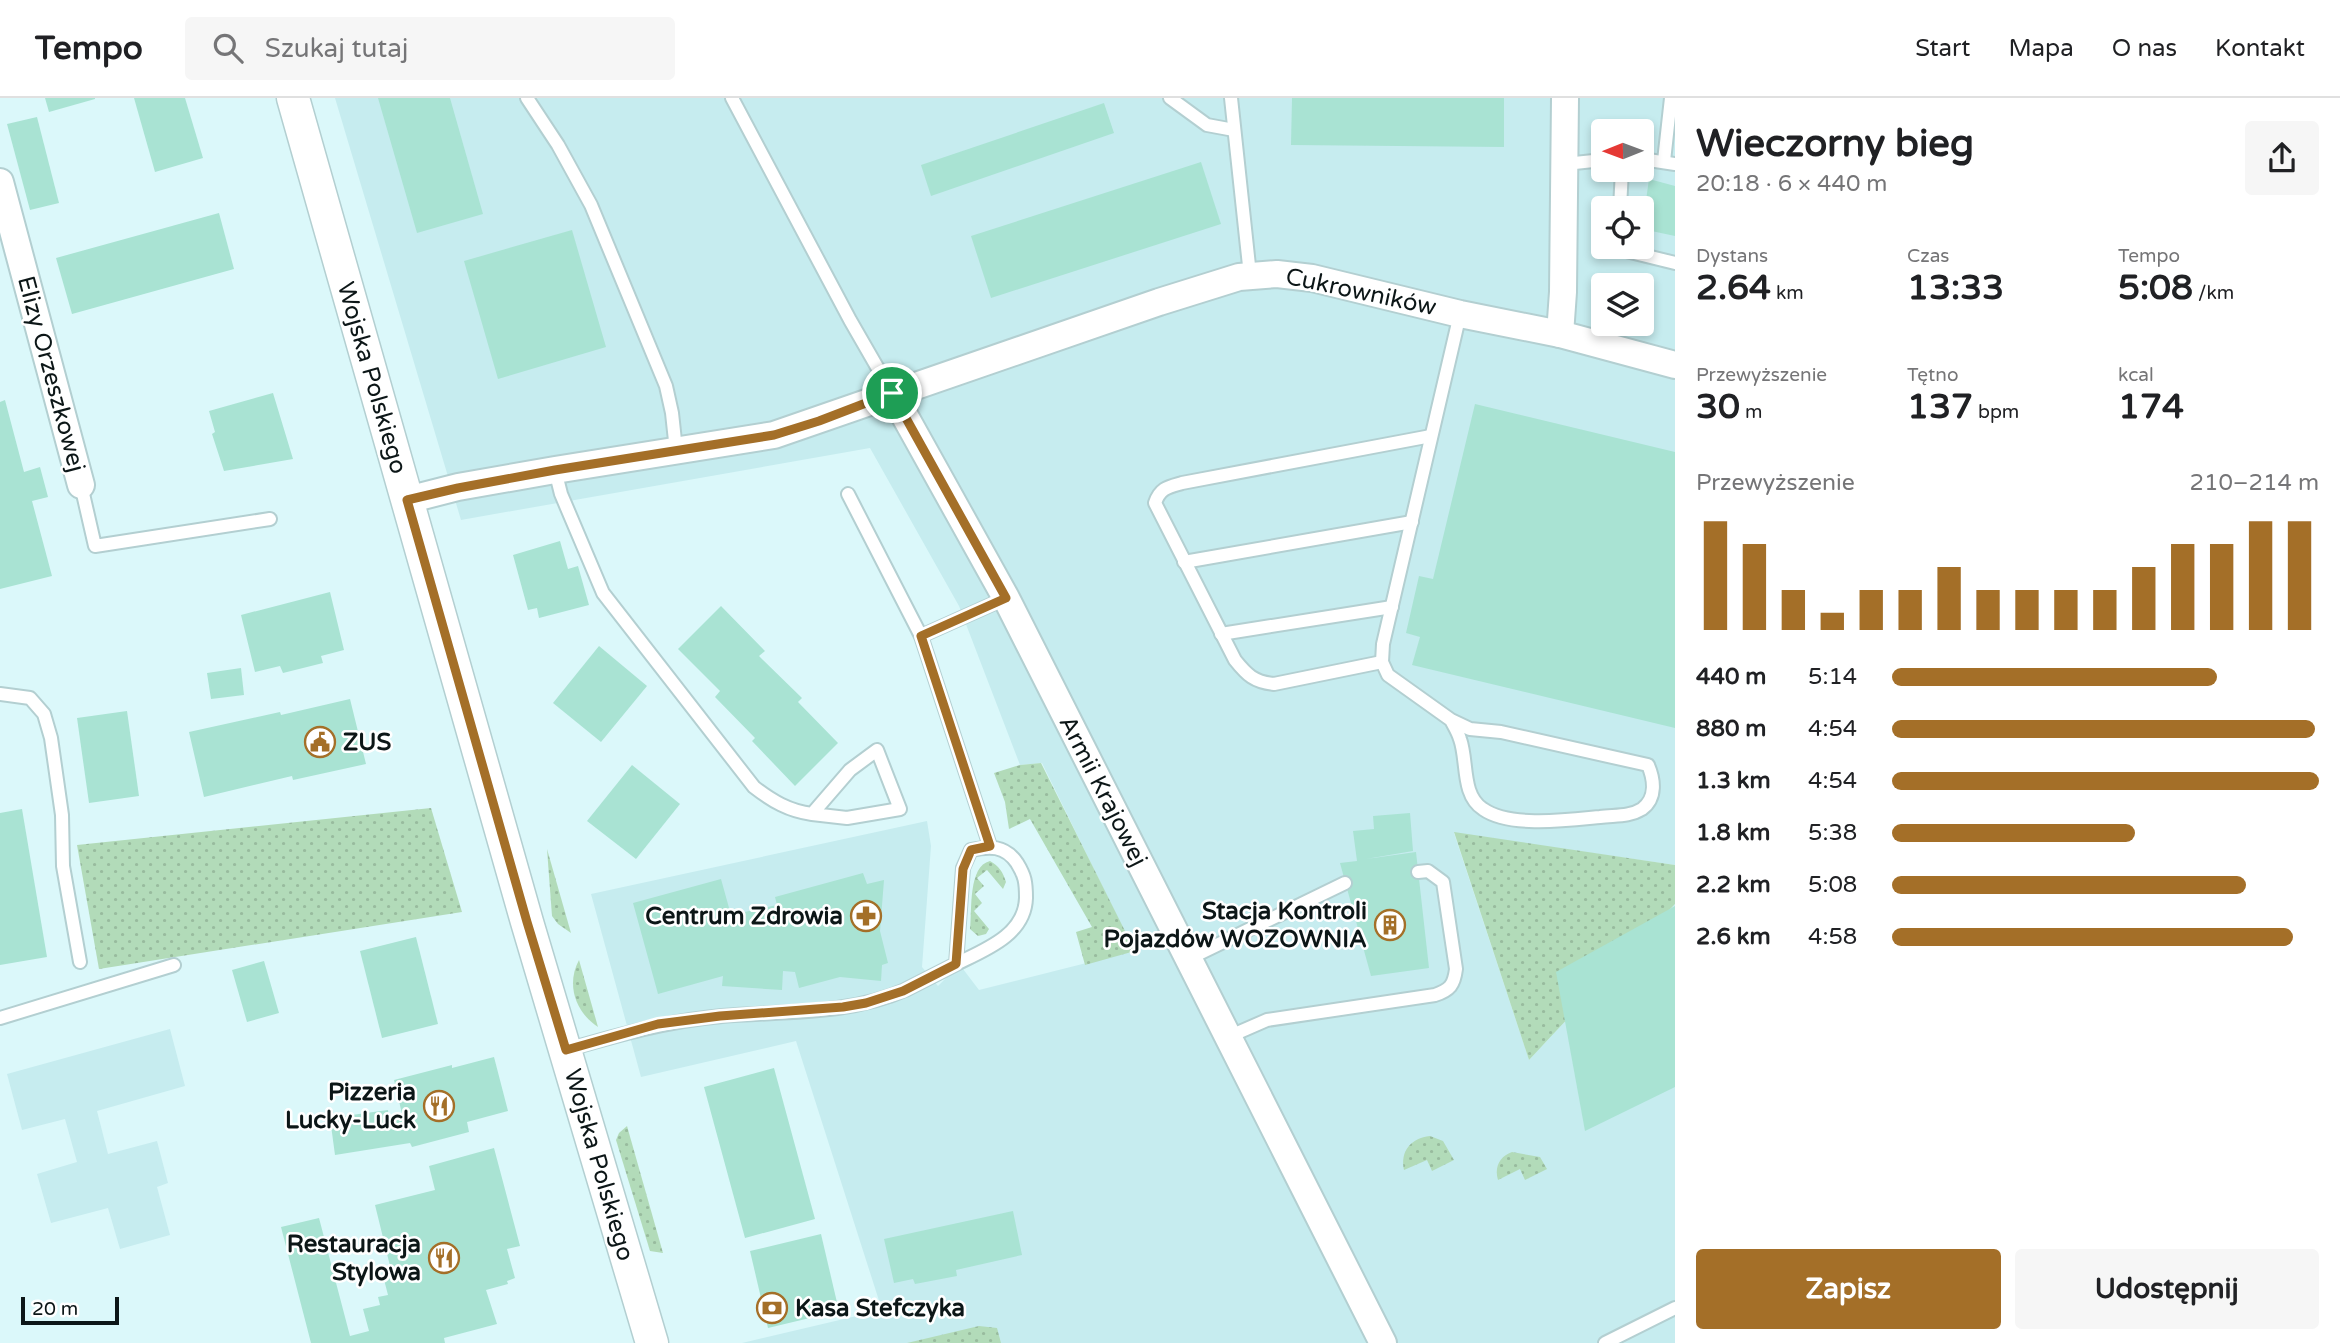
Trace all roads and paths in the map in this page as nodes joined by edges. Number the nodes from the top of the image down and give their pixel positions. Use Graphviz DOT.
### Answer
graph roads {
  1 [pos="293,98"];
  2 [pos="527,98"];
  3 [pos="732,98"];
  4 [pos="1170,98"];
  5 [pos="1231,98"];
  6 [pos="1565,98"];
  7 [pos="1671,98"];
  8 [pos="1234,130"];
  9 [pos="1591,161"];
  10 [pos="1669,162"];
  11 [pos="1565,164"];
  12 [pos="0,182"];
  13 [pos="1654,258"];
  14 [pos="1675,263"];
  15 [pos="1250,275"];
  16 [pos="1460,314"];
  17 [pos="1559,334"];
  18 [pos="1675,365"];
  19 [pos="892,393"];
  20 [pos="1431,436"];
  21 [pos="676,450"];
  22 [pos="555,470"];
  23 [pos="81,485"];
  24 [pos="849,494"];
  25 [pos="407,500"];
  26 [pos="270,519"];
  27 [pos="1412,522"];
  28 [pos="1184,562"];
  29 [pos="1006,598"];
  30 [pos="1392,607"];
  31 [pos="1222,634"];
  32 [pos="921,636"];
  33 [pos="1382,662"];
  34 [pos="0,694"];
  35 [pos="1451,720"];
  36 [pos="812,814"];
  37 [pos="990,846"];
  38 [pos="1418,872"];
  39 [pos="1345,883"];
  40 [pos="1188,960"];
  41 [pos="80,962"];
  42 [pos="956,964"];
  43 [pos="174,965"];
  44 [pos="0,1018"];
  45 [pos="1228,1037"];
  46 [pos="566,1050"];
  47 [pos="1675,1308"];
  48 [pos="652,1343"];
  49 [pos="1383,1343"];
  50 [pos="1605,1343"];
  1 -- 25 [label="street, Wojska Polskiego"];
  2 -- 21 [label="lane"];
  3 -- 19 [label="lane"];
  4 -- 8 [label="lane"];
  5 -- 8 [label="lane"];
  6 -- 11 [label="street"];
  7 -- 10 [label="lane"];
  8 -- 15 [label="lane"];
  9 -- 11 [label="lane"];
  11 -- 17 [label="street"];
  12 -- 23 [label="street, Elizy Orzeszkowej"];
  13 -- 14 [label="lane"];
  15 -- 16 [label="street, Cukrowników"];
  15 -- 19 [label="street, Cukrowników"];
  16 -- 17 [label="street, Cukrowników"];
  16 -- 20 [label="lane"];
  17 -- 18 [label="street, Cukrowników"];
  19 -- 21 [label="street, Cukrowników"];
  19 -- 29 [label="street, Armii Krajowej"];
  20 -- 27 [label="lane"];
  20 -- 28 [label="lane"];
  21 -- 22 [label="street, Cukrowników"];
  22 -- 25 [label="street, Cukrowników"];
  22 -- 36 [label="lane"];
  23 -- 26 [label="lane"];
  24 -- 32 [label="lane"];
  25 -- 46 [label="street, Wojska Polskiego"];
  27 -- 28 [label="lane"];
  27 -- 30 [label="lane"];
  28 -- 31 [label="lane"];
  29 -- 32 [label="lane"];
  29 -- 40 [label="street, Armii Krajowej"];
  30 -- 31 [label="lane"];
  30 -- 33 [label="lane"];
  31 -- 33 [label="lane"];
  32 -- 37 [label="lane"];
  33 -- 35 [label="lane"];
  34 -- 41 [label="lane"];
  35 -- 35 [label="lane"];
  36 -- 36 [label="lane"];
  37 -- 42 [label="lane"];
  37 -- 42 [label="lane"];
  38 -- 45 [label="lane"];
  39 -- 40 [label="lane"];
  40 -- 45 [label="street, Armii Krajowej"];
  42 -- 46 [label="lane"];
  43 -- 44 [label="lane"];
  45 -- 49 [label="street, Armii Krajowej"];
  46 -- 48 [label="street, Wojska Polskiego"];
  47 -- 50 [label="lane"];
}
